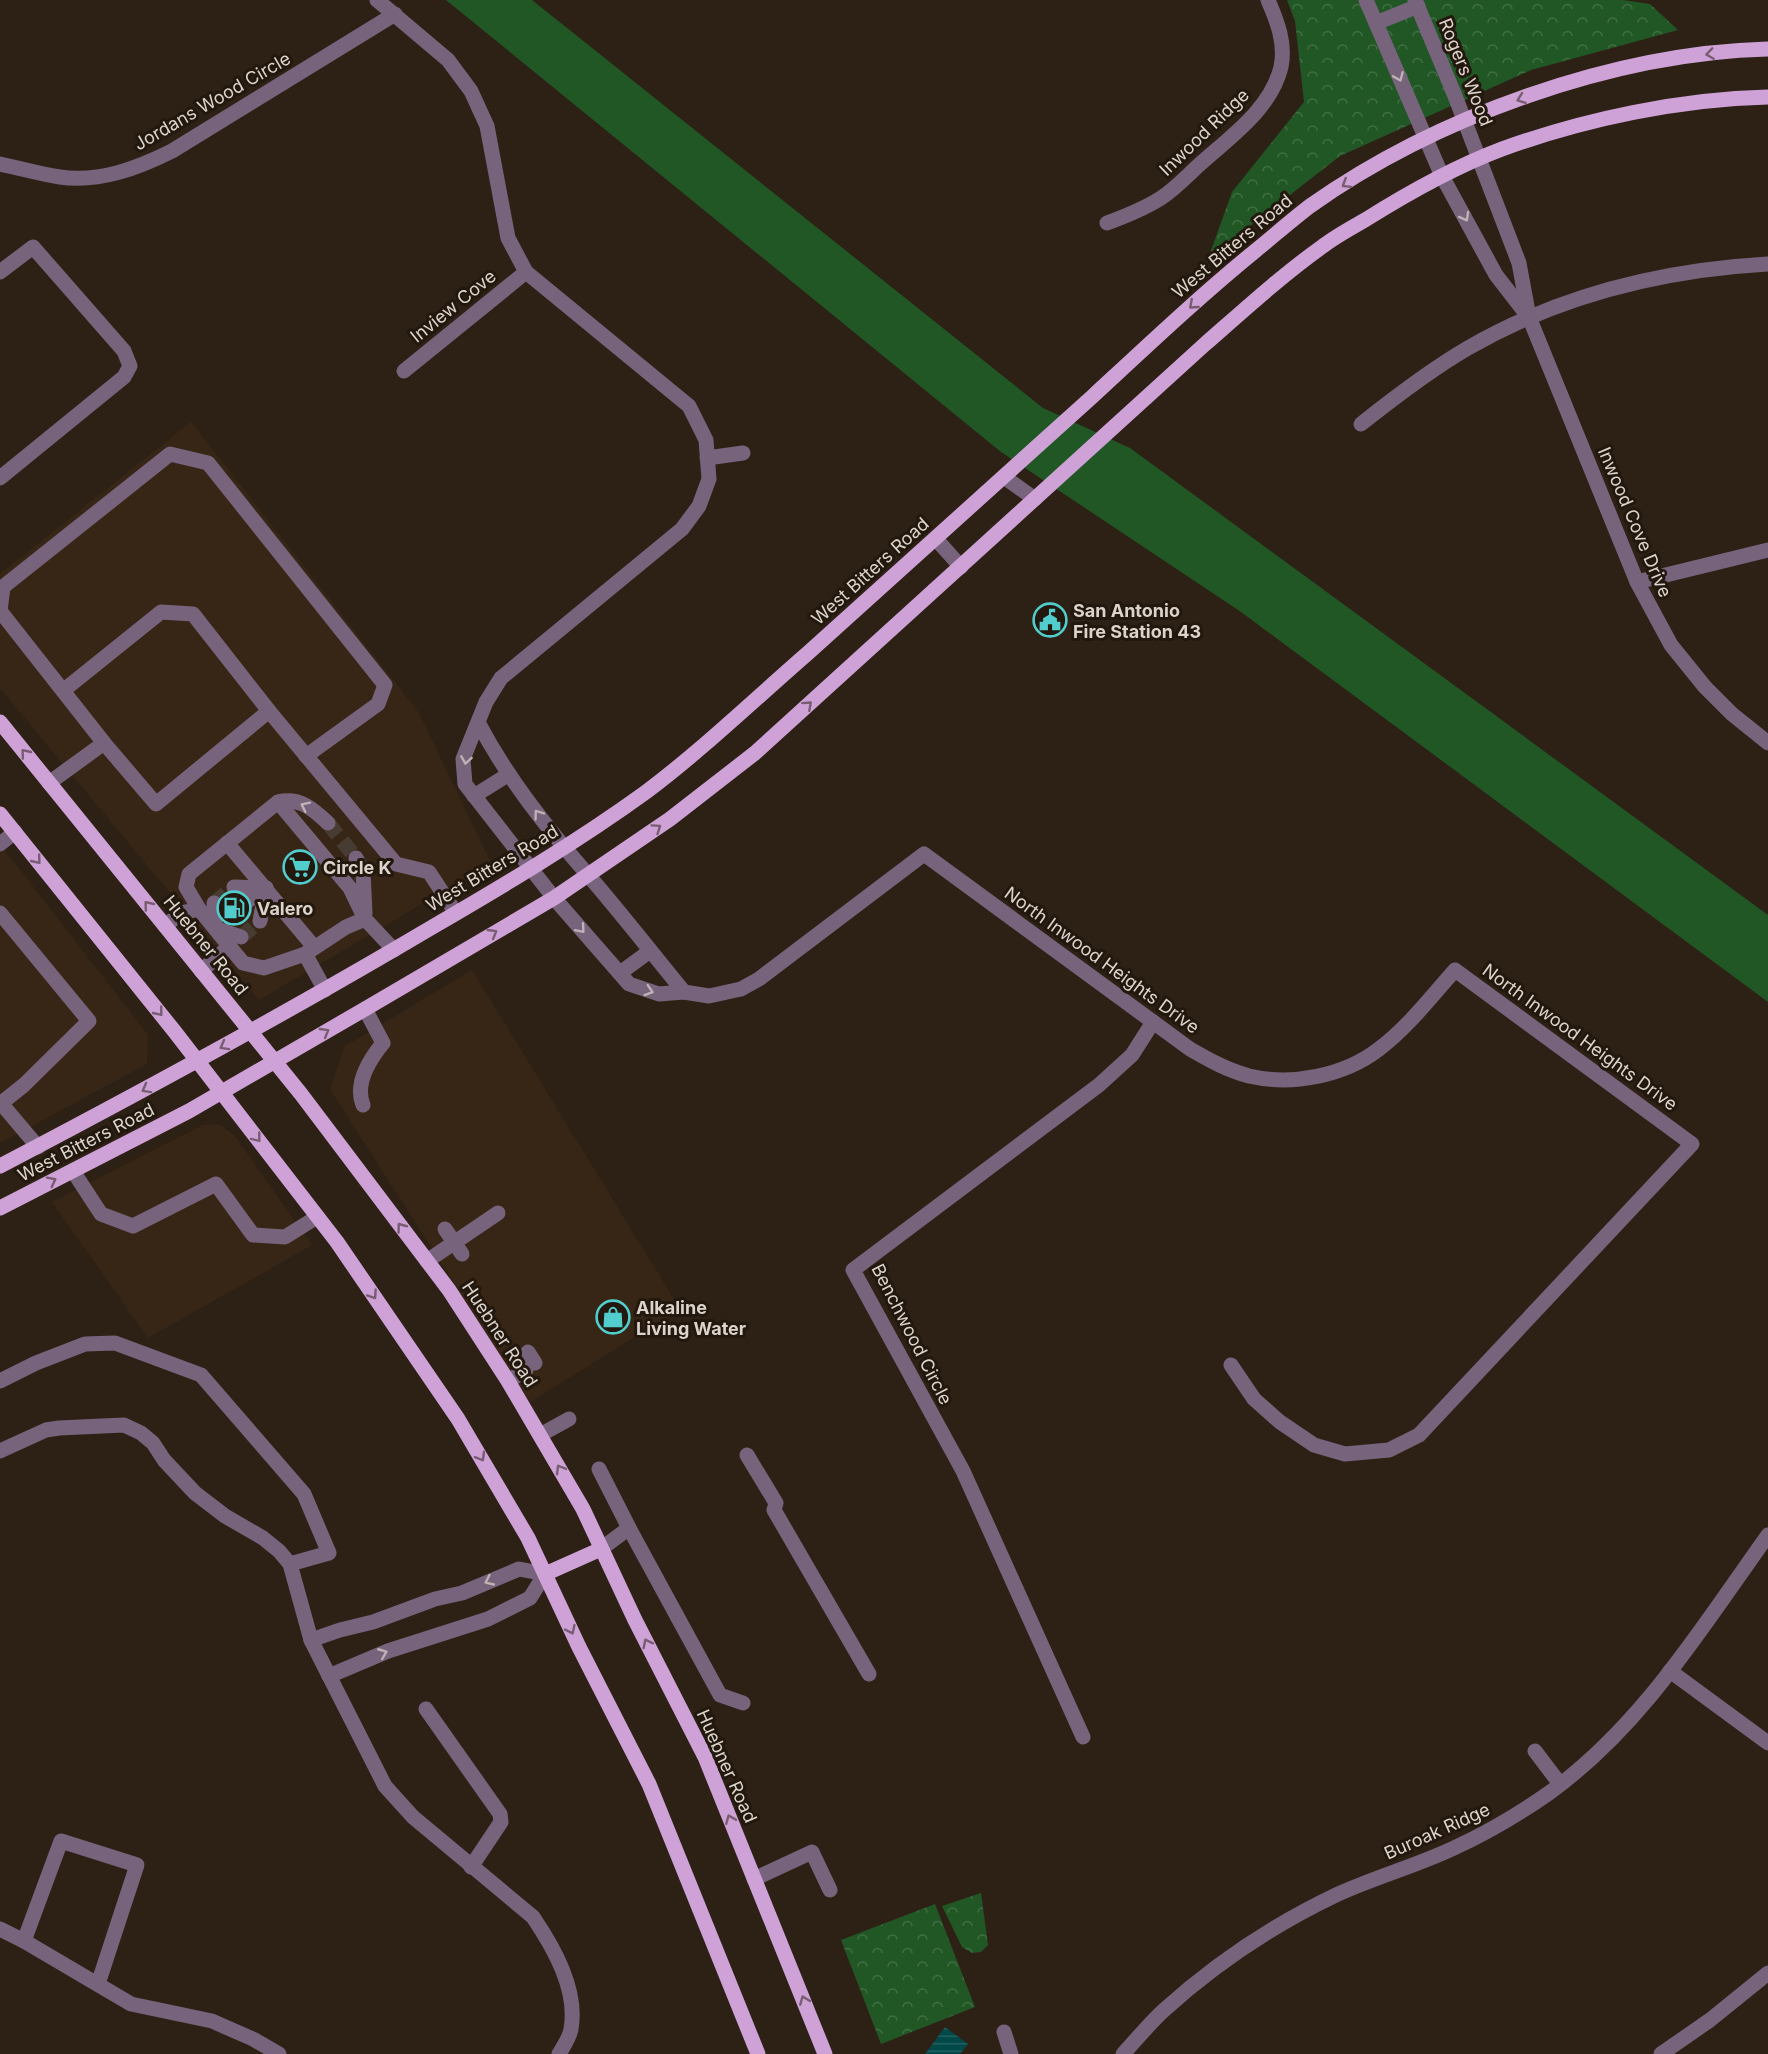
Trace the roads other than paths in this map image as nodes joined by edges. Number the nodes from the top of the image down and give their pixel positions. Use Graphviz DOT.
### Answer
graph roads {
  1 [pos="377,0"];
  2 [pos="1268,0"];
  3 [pos="1366,0"];
  4 [pos="1416,3"];
  5 [pos="395,14"];
  6 [pos="1377,23"];
  7 [pos="1768,49"];
  8 [pos="1768,97"];
  9 [pos="1464,122"];
  10 [pos="1426,140"];
  11 [pos="1480,160"];
  12 [pos="0,164"];
  13 [pos="1442,176"];
  14 [pos="1107,223"];
  15 [pos="1512,245"];
  16 [pos="1487,257"];
  17 [pos="1768,264"];
  18 [pos="0,272"];
  19 [pos="526,272"];
  20 [pos="1529,317"];
  21 [pos="404,371"];
  22 [pos="1361,424"];
  23 [pos="743,453"];
  24 [pos="707,458"];
  25 [pos="1004,477"];
  26 [pos="0,478"];
  27 [pos="1035,500"];
  28 [pos="936,539"];
  29 [pos="1768,550"];
  30 [pos="962,567"];
  31 [pos="1637,582"];
  32 [pos="64,690"];
  33 [pos="269,711"];
  34 [pos="0,722"];
  35 [pos="479,724"];
  36 [pos="104,743"];
  37 [pos="1768,743"];
  38 [pos="306,756"];
  39 [pos="509,774"];
  40 [pos="49,783"];
  41 [pos="474,796"];
  42 [pos="278,802"];
  43 [pos="0,814"];
  44 [pos="328,823"];
  45 [pos="15,832"];
  46 [pos="227,843"];
  47 [pos="0,844"];
  48 [pos="563,848"];
  49 [pos="356,858"];
  50 [pos="530,868"];
  51 [pos="588,875"];
  52 [pos="234,887"];
  53 [pos="266,888"];
  54 [pos="554,898"];
  55 [pos="246,902"];
  56 [pos="214,903"];
  57 [pos="199,909"];
  58 [pos="0,913"];
  59 [pos="456,913"];
  60 [pos="365,919"];
  61 [pos="260,921"];
  62 [pos="220,924"];
  63 [pos="165,926"];
  64 [pos="235,942"];
  65 [pos="394,950"];
  66 [pos="310,951"];
  67 [pos="650,951"];
  68 [pos="201,971"];
  69 [pos="620,973"];
  70 [pos="325,990"];
  71 [pos="684,992"];
  72 [pos="365,1009"];
  73 [pos="1153,1022"];
  74 [pos="250,1032"];
  75 [pos="197,1061"];
  76 [pos="274,1061"];
  77 [pos="221,1092"];
  78 [pos="0,1103"];
  79 [pos="363,1105"];
  80 [pos="38,1147"];
  81 [pos="0,1166"];
  82 [pos="73,1171"];
  83 [pos="0,1208"];
  84 [pos="498,1213"];
  85 [pos="317,1217"];
  86 [pos="445,1229"];
  87 [pos="458,1249"];
  88 [pos="428,1261"];
  89 [pos="530,1362"];
  90 [pos="1231,1365"];
  91 [pos="0,1381"];
  92 [pos="508,1381"];
  93 [pos="568,1419"];
  94 [pos="540,1435"];
  95 [pos="0,1451"];
  96 [pos="747,1455"];
  97 [pos="599,1469"];
  98 [pos="629,1528"];
  99 [pos="1768,1535"];
  100 [pos="601,1549"];
  101 [pos="290,1564"];
  102 [pos="545,1574"];
  103 [pos="312,1640"];
  104 [pos="1670,1671"];
  105 [pos="869,1674"];
  106 [pos="329,1676"];
  107 [pos="743,1703"];
  108 [pos="426,1709"];
  109 [pos="1083,1737"];
  110 [pos="1768,1743"];
  111 [pos="1535,1751"];
  112 [pos="1560,1784"];
  113 [pos="471,1867"];
  114 [pos="754,1879"];
  115 [pos="830,1890"];
  116 [pos="0,1929"];
  117 [pos="24,1941"];
  118 [pos="1768,1973"];
  119 [pos="98,1984"];
  120 [pos="1004,2032"];
  121 [pos="279,2054"];
  122 [pos="559,2054"];
  123 [pos="758,2054"];
  124 [pos="825,2054"];
  125 [pos="1011,2054"];
  126 [pos="1122,2054"];
  127 [pos="1661,2054"];
  1 -- 5 [label="street"];
  2 -- 14 [label="street, Inwood Ridge"];
  3 -- 6 [label="street"];
  4 -- 6 [label="street"];
  4 -- 9 [label="street, Rogers Wood"];
  5 -- 12 [label="street, Jordans Wood Circle"];
  5 -- 19 [label="street"];
  6 -- 10 [label="street, one-way"];
  7 -- 9 [label="main road, West Bitters Road, one-way"];
  8 -- 11 [label="main road, West Bitters Road"];
  9 -- 10 [label="main road, West Bitters Road"];
  9 -- 11 [label="street, Rogers Wood"];
  10 -- 13 [label="street, Inwood Cove Drive"];
  10 -- 25 [label="main road, West Bitters Road, one-way"];
  11 -- 13 [label="main road, West Bitters Road"];
  11 -- 15 [label="street, Inwood Cove Drive"];
  13 -- 16 [label="street, Inwood Cove Drive, one-way"];
  13 -- 27 [label="main road, West Bitters Road"];
  15 -- 16 [label="street"];
  15 -- 20 [label="street, Inwood Cove Drive"];
  16 -- 20 [label="street, Inwood Cove Drive"];
  17 -- 20 [label="street"];
  18 -- 26 [label="street"];
  19 -- 21 [label="street, Inview Cove"];
  19 -- 24 [label="street, North Inwood Heights Drive"];
  20 -- 22 [label="street"];
  20 -- 31 [label="street, Inwood Cove Drive"];
  23 -- 24 [label="street"];
  24 -- 35 [label="street, North Inwood Heights Drive"];
  25 -- 27 [label="street"];
  25 -- 28 [label="main road, West Bitters Road"];
  27 -- 30 [label="main road, West Bitters Road"];
  28 -- 30 [label="street"];
  28 -- 48 [label="main road, West Bitters Road"];
  29 -- 31 [label="street"];
  51 -- 30 [label="main road, West Bitters Road, one-way"];
  31 -- 37 [label="street, Inwood Cove Drive"];
  32 -- 33 [label="street"];
  32 -- 36 [label="street"];
  32 -- 38 [label="street"];
  33 -- 36 [label="street"];
  33 -- 38 [label="street"];
  40 -- 34 [label="main road, Huebner Road, one-way"];
  35 -- 39 [label="street"];
  35 -- 41 [label="street, North Inwood Heights Drive, one-way"];
  36 -- 40 [label="street"];
  38 -- 59 [label="street"];
  39 -- 41 [label="street"];
  48 -- 39 [label="street, one-way"];
  63 -- 40 [label="main road, Huebner Road, one-way"];
  41 -- 50 [label="street, North Inwood Heights Drive"];
  44 -- 42 [label="street, one-way"];
  42 -- 46 [label="street"];
  42 -- 60 [label="street"];
  43 -- 45 [label="main road"];
  45 -- 47 [label="street"];
  45 -- 75 [label="main road, one-way"];
  46 -- 53 [label="street"];
  46 -- 57 [label="street"];
  48 -- 50 [label="main road, West Bitters Road"];
  48 -- 51 [label="street"];
  49 -- 60 [label="street"];
  50 -- 54 [label="street, North Inwood Heights Drive"];
  50 -- 59 [label="main road, West Bitters Road"];
  51 -- 54 [label="main road, West Bitters Road"];
  51 -- 67 [label="street"];
  52 -- 53 [label="street"];
  53 -- 55 [label="street"];
  53 -- 61 [label="street"];
  53 -- 66 [label="street"];
  54 -- 69 [label="street, North Inwood Heights Drive, one-way"];
  72 -- 54 [label="main road, West Bitters Road, one-way"];
  56 -- 62 [label="street"];
  57 -- 62 [label="street"];
  57 -- 63 [label="street"];
  58 -- 78 [label="street"];
  59 -- 65 [label="main road, West Bitters Road"];
  60 -- 65 [label="street"];
  60 -- 66 [label="street"];
  62 -- 64 [label="street"];
  63 -- 68 [label="main road, Huebner Road"];
  64 -- 66 [label="street"];
  64 -- 68 [label="street"];
  65 -- 70 [label="main road, West Bitters Road"];
  66 -- 70 [label="street"];
  67 -- 69 [label="street"];
  67 -- 71 [label="street"];
  68 -- 74 [label="main road, Huebner Road"];
  69 -- 71 [label="street, North Inwood Heights Drive, one-way"];
  70 -- 74 [label="main road, West Bitters Road"];
  71 -- 73 [label="street, North Inwood Heights Drive"];
  76 -- 72 [label="main road, West Bitters Road, one-way"];
  72 -- 79 [label="street"];
  73 -- 90 [label="street, North Inwood Heights Drive"];
  73 -- 109 [label="street, Benchwood Circle"];
  74 -- 75 [label="main road, West Bitters Road, one-way"];
  74 -- 76 [label="main road, Huebner Road"];
  75 -- 77 [label="main road"];
  75 -- 80 [label="main road, West Bitters Road, one-way"];
  76 -- 77 [label="main road, West Bitters Road"];
  88 -- 76 [label="main road, Huebner Road, one-way"];
  77 -- 82 [label="main road, West Bitters Road"];
  77 -- 85 [label="main road, one-way"];
  78 -- 80 [label="street"];
  80 -- 81 [label="main road, West Bitters Road"];
  83 -- 82 [label="main road, West Bitters Road, one-way"];
  82 -- 85 [label="street"];
  84 -- 87 [label="street"];
  85 -- 102 [label="main road, one-way"];
  86 -- 87 [label="street"];
  87 -- 88 [label="street"];
  88 -- 92 [label="main road, Huebner Road"];
  89 -- 92 [label="street"];
  91 -- 101 [label="street"];
  92 -- 94 [label="main road, Huebner Road"];
  93 -- 94 [label="street"];
  100 -- 94 [label="main road, Huebner Road, one-way"];
  95 -- 101 [label="street"];
  96 -- 105 [label="street"];
  97 -- 98 [label="street"];
  98 -- 100 [label="street"];
  98 -- 107 [label="street"];
  99 -- 104 [label="street, Buroak Ridge"];
  100 -- 102 [label="main road"];
  114 -- 100 [label="main road, Huebner Road, one-way"];
  101 -- 103 [label="street"];
  102 -- 103 [label="street, one-way"];
  106 -- 102 [label="street, one-way"];
  102 -- 123 [label="main road, one-way"];
  103 -- 106 [label="street"];
  104 -- 110 [label="street"];
  104 -- 112 [label="street, Buroak Ridge"];
  106 -- 113 [label="street"];
  108 -- 113 [label="street"];
  111 -- 112 [label="street"];
  112 -- 126 [label="street, Buroak Ridge"];
  113 -- 122 [label="street"];
  114 -- 115 [label="street"];
  124 -- 114 [label="main road, Huebner Road, one-way"];
  116 -- 117 [label="street"];
  117 -- 119 [label="street"];
  117 -- 119 [label="street"];
  118 -- 127 [label="street"];
  119 -- 121 [label="street"];
  120 -- 125 [label="street"];
}
